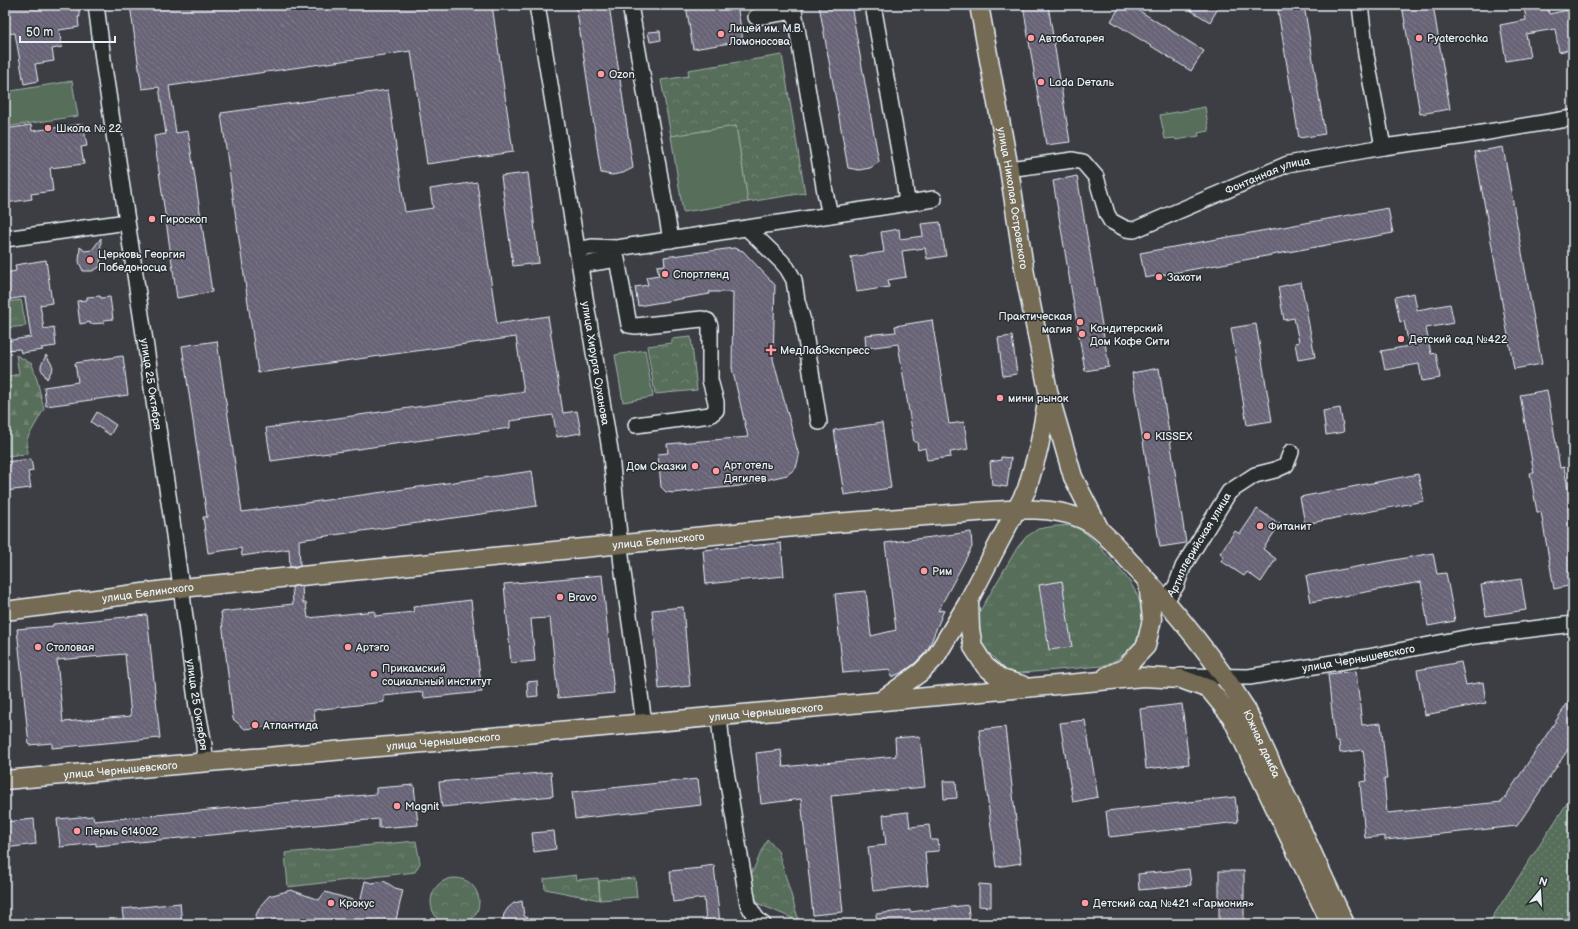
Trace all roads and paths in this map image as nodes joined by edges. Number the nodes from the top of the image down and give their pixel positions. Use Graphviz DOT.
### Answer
graph roads {
  1 [pos="96,5"];
  2 [pos="537,5"];
  3 [pos="630,5"];
  4 [pos="873,5"];
  5 [pos="979,5"];
  6 [pos="1360,5"];
  7 [pos="794,8"];
  8 [pos="756,17"];
  9 [pos="1573,118"];
  10 [pos="1382,147"];
  11 [pos="1008,169"];
  12 [pos="934,198"];
  13 [pos="907,203"];
  14 [pos="830,215"];
  15 [pos="127,222"];
  16 [pos="747,228"];
  17 [pos="5,239"];
  18 [pos="671,240"];
  19 [pos="579,257"];
  20 [pos="1048,391"];
  21 [pos="819,422"];
  22 [pos="636,424"];
  23 [pos="1291,452"];
  24 [pos="1016,509"];
  25 [pos="1099,529"];
  26 [pos="620,544"];
  27 [pos="1148,582"];
  28 [pos="181,588"];
  29 [pos="969,600"];
  30 [pos="1165,601"];
  31 [pos="5,611"];
  32 [pos="1573,624"];
  33 [pos="1143,676"];
  34 [pos="1226,676"];
  35 [pos="1096,681"];
  36 [pos="1030,688"];
  37 [pos="882,701"];
  38 [pos="719,716"];
  39 [pos="1231,716"];
  40 [pos="644,723"];
  41 [pos="205,762"];
  42 [pos="5,769"];
  43 [pos="50,776"];
  44 [pos="5,780"];
  45 [pos="763,924"];
  46 [pos="1331,924"];
  47 [pos="1345,924"];
  1 -- 15 [label="street, улица 25 Октября"];
  2 -- 19 [label="street, улица Хирурга Суханова"];
  3 -- 18 [label="street"];
  4 -- 13 [label="street"];
  5 -- 11 [label="main road, улица Николая Островского"];
  6 -- 10 [label="street"];
  7 -- 8 [label="street"];
  7 -- 14 [label="street"];
  9 -- 10 [label="street, Фонтанная улица"];
  10 -- 11 [label="street, Фонтанная улица"];
  11 -- 20 [label="main road, улица Николая Островского"];
  12 -- 13 [label="street"];
  13 -- 14 [label="street"];
  14 -- 16 [label="street"];
  15 -- 17 [label="street"];
  15 -- 28 [label="street, улица 25 Октября"];
  16 -- 18 [label="street"];
  16 -- 21 [label="street"];
  18 -- 19 [label="street"];
  19 -- 22 [label="street"];
  19 -- 26 [label="street, улица Хирурга Суханова"];
  20 -- 24 [label="main road, улица Николая Островского"];
  20 -- 25 [label="main road, улица Николая Островского"];
  23 -- 30 [label="street, Артиллерийская улица"];
  24 -- 25 [label="main road, улица Белинского"];
  24 -- 26 [label="main road, улица Белинского"];
  24 -- 29 [label="main road, улица Николая Островского"];
  25 -- 27 [label="main road, Южная дамба"];
  26 -- 28 [label="main road, улица Белинского"];
  26 -- 40 [label="street, улица Хирурга Суханова"];
  27 -- 30 [label="main road, Южная дамба"];
  27 -- 35 [label="main road"];
  28 -- 31 [label="main road, улица Белинского"];
  28 -- 41 [label="street, улица 25 Октября"];
  29 -- 36 [label="main road"];
  29 -- 37 [label="main road"];
  30 -- 34 [label="main road, Южная дамба"];
  32 -- 34 [label="street, улица Чернышевского"];
  33 -- 34 [label="street, улица Чернышевского"];
  33 -- 35 [label="main road, улица Чернышевского"];
  33 -- 39 [label="main road, улица Чернышевского"];
  34 -- 47 [label="main road, Южная дамба"];
  35 -- 36 [label="main road, улица Чернышевского"];
  36 -- 37 [label="main road, улица Чернышевского"];
  37 -- 38 [label="main road, улица Чернышевского"];
  38 -- 40 [label="main road, улица Чернышевского"];
  38 -- 45 [label="street"];
  39 -- 46 [label="main road, Южная дамба"];
  40 -- 41 [label="main road, улица Чернышевского"];
  41 -- 43 [label="main road, улица Чернышевского"];
  42 -- 43 [label="main road"];
  43 -- 44 [label="main road, улица Чернышевского"];
}
